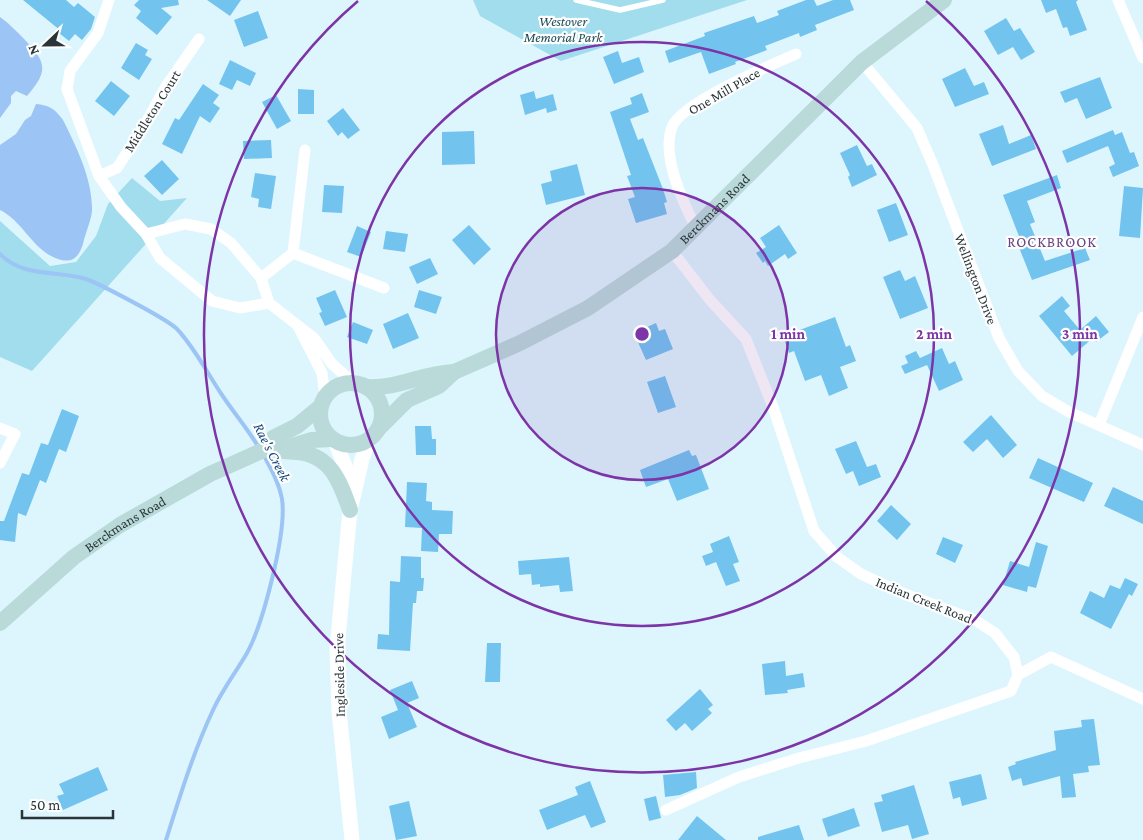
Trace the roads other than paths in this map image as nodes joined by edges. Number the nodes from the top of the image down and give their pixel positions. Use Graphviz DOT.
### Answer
graph roads {
  1 [pos="109,0"];
  2 [pos="576,0"];
  3 [pos="663,0"];
  4 [pos="944,0"];
  5 [pos="1118,0"];
  6 [pos="199,39"];
  7 [pos="796,54"];
  8 [pos="1143,58"];
  9 [pos="862,62"];
  10 [pos="306,150"];
  11 [pos="99,176"];
  12 [pos="696,228"];
  13 [pos="146,234"];
  14 [pos="672,251"];
  15 [pos="293,253"];
  16 [pos="261,278"];
  17 [pos="384,288"];
  18 [pos="269,303"];
  19 [pos="1143,317"];
  20 [pos="298,327"];
  21 [pos="454,372"];
  22 [pos="360,385"];
  23 [pos="323,402"];
  24 [pos="1099,425"];
  25 [pos="0,428"];
  26 [pos="374,434"];
  27 [pos="333,440"];
  28 [pos="1143,445"];
  29 [pos="272,450"];
  30 [pos="0,463"];
  31 [pos="350,510"];
  32 [pos="0,623"];
  33 [pos="1018,674"];
  34 [pos="1143,699"];
  35 [pos="666,810"];
  36 [pos="352,840"];
  1 -- 11 [label="street"];
  2 -- 3 [label="lane"];
  4 -- 9 [label="main road, Berckmans Road"];
  5 -- 8 [label="street"];
  6 -- 11 [label="street, Middleton Court"];
  7 -- 12 [label="street, One Mill Place"];
  9 -- 12 [label="main road, Berckmans Road"];
  9 -- 24 [label="street, Wellington Drive"];
  10 -- 15 [label="street"];
  11 -- 13 [label="street"];
  12 -- 14 [label="main road, Berckmans Road"];
  13 -- 16 [label="street"];
  13 -- 18 [label="street"];
  14 -- 21 [label="main road, Berckmans Road"];
  14 -- 33 [label="street, Indian Creek Road"];
  15 -- 16 [label="street"];
  15 -- 17 [label="street"];
  16 -- 18 [label="street"];
  18 -- 20 [label="street"];
  19 -- 24 [label="street"];
  20 -- 22 [label="street"];
  20 -- 23 [label="street"];
  21 -- 22 [label="main road, Berckmans Road"];
  21 -- 26 [label="main road, Berckmans Road"];
  22 -- 23 [label="main road"];
  22 -- 26 [label="main road"];
  23 -- 27 [label="main road"];
  23 -- 29 [label="main road, Berckmans Road"];
  24 -- 28 [label="street, Wellington Drive"];
  25 -- 30 [label="street"];
  26 -- 27 [label="main road"];
  26 -- 31 [label="street, Ingleside Drive"];
  27 -- 29 [label="main road, Berckmans Road"];
  27 -- 31 [label="street, Ingleside Drive"];
  29 -- 31 [label="main road"];
  29 -- 32 [label="main road, Berckmans Road"];
  31 -- 36 [label="street, Ingleside Drive"];
  33 -- 34 [label="street"];
  33 -- 35 [label="street"];
}
